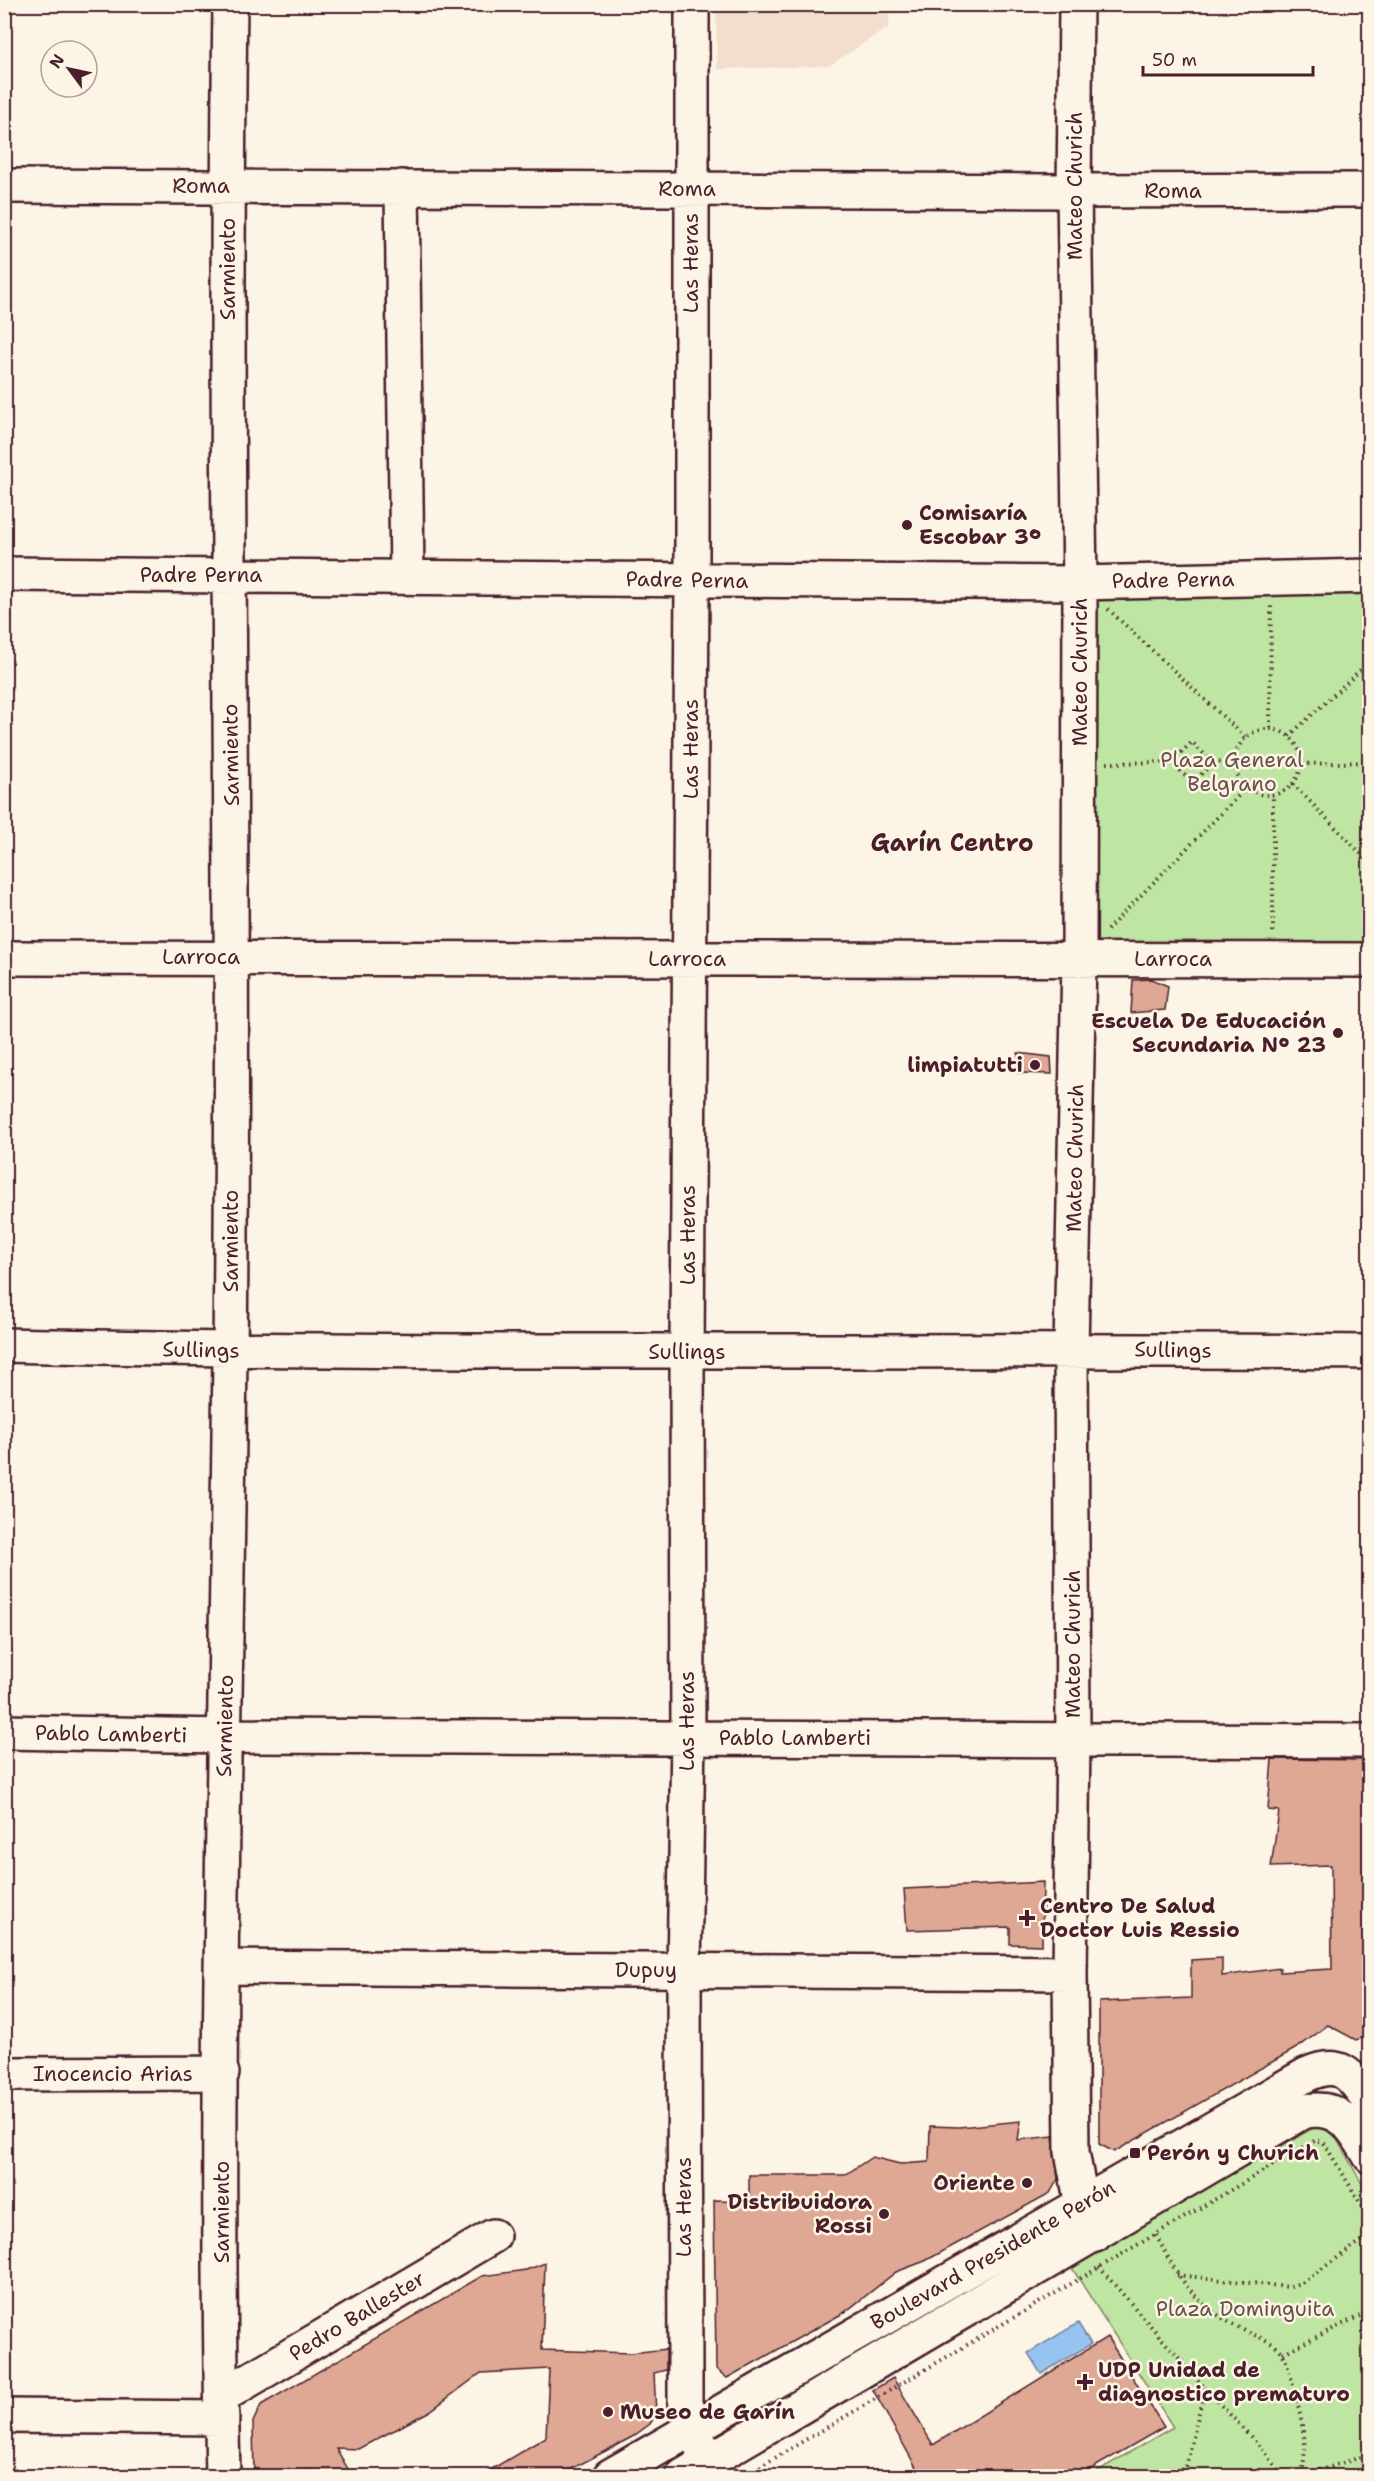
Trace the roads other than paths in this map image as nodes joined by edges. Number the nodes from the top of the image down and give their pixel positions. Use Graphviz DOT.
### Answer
graph roads {
  1 [pos="230,4"];
  2 [pos="692,4"];
  3 [pos="1076,4"];
  4 [pos="4,186"];
  5 [pos="227,186"];
  6 [pos="402,187"];
  7 [pos="691,189"];
  8 [pos="1370,190"];
  9 [pos="1074,191"];
  10 [pos="4,574"];
  11 [pos="230,576"];
  12 [pos="407,576"];
  13 [pos="1370,576"];
  14 [pos="692,581"];
  15 [pos="1080,583"];
  16 [pos="233,956"];
  17 [pos="4,958"];
  18 [pos="689,959"];
  19 [pos="1079,959"];
  20 [pos="1370,960"];
  21 [pos="4,1345"];
  22 [pos="1071,1349"];
  23 [pos="231,1351"];
  24 [pos="687,1352"];
  25 [pos="1370,1352"];
  26 [pos="4,1732"];
  27 [pos="224,1736"];
  28 [pos="688,1737"];
  29 [pos="1073,1738"];
  30 [pos="1370,1741"];
  31 [pos="223,1967"];
  32 [pos="684,1970"];
  33 [pos="1070,1973"];
  34 [pos="222,2073"];
  35 [pos="4,2074"];
  36 [pos="1365,2087"];
  37 [pos="1370,2156"];
  38 [pos="1082,2205"];
  39 [pos="493,2236"];
  40 [pos="1089,2238"];
  41 [pos="222,2407"];
  42 [pos="4,2416"];
  43 [pos="693,2430"];
  44 [pos="695,2469"];
  45 [pos="223,2476"];
  46 [pos="610,2476"];
  1 -- 5 [label="street, Sarmiento"];
  2 -- 7 [label="street, Las Heras"];
  3 -- 9 [label="street, Mateo Churich"];
  4 -- 5 [label="street, Roma"];
  5 -- 6 [label="street, Roma"];
  5 -- 11 [label="street, Sarmiento"];
  6 -- 7 [label="street, Roma"];
  6 -- 12 [label="street"];
  7 -- 9 [label="street, Roma"];
  7 -- 14 [label="street, Las Heras"];
  8 -- 9 [label="street, Roma"];
  9 -- 15 [label="street, Mateo Churich"];
  10 -- 11 [label="street, Padre Perna"];
  11 -- 12 [label="street, Padre Perna"];
  11 -- 16 [label="street, Sarmiento"];
  12 -- 14 [label="street, Padre Perna"];
  13 -- 15 [label="street, Padre Perna"];
  14 -- 15 [label="street, Padre Perna"];
  14 -- 18 [label="street, Las Heras"];
  15 -- 19 [label="street, Mateo Churich"];
  16 -- 17 [label="street, Larroca"];
  16 -- 18 [label="street, Larroca"];
  16 -- 23 [label="street, Sarmiento"];
  18 -- 19 [label="street, Larroca"];
  18 -- 24 [label="street, Las Heras"];
  19 -- 20 [label="street, Larroca"];
  19 -- 22 [label="street, Mateo Churich"];
  21 -- 23 [label="street, Sullings"];
  22 -- 24 [label="street, Sullings"];
  22 -- 25 [label="street, Sullings"];
  22 -- 29 [label="street, Mateo Churich"];
  23 -- 24 [label="street, Sullings"];
  23 -- 27 [label="street, Sarmiento"];
  24 -- 28 [label="street, Las Heras"];
  26 -- 27 [label="street, Pablo Lamberti"];
  27 -- 28 [label="street, Pablo Lamberti"];
  27 -- 31 [label="street, Sarmiento"];
  28 -- 29 [label="street, Pablo Lamberti"];
  28 -- 32 [label="street, Las Heras"];
  29 -- 30 [label="street, Pablo Lamberti"];
  29 -- 33 [label="street, Mateo Churich"];
  31 -- 32 [label="street, Dupuy"];
  31 -- 34 [label="street, Sarmiento"];
  32 -- 33 [label="street, Dupuy"];
  32 -- 43 [label="street, Las Heras"];
  33 -- 38 [label="street, Mateo Churich"];
  34 -- 35 [label="street, Inocencio Arias"];
  34 -- 41 [label="street, Sarmiento"];
  36 -- 38 [label="street, Boulevard Presidente Perón"];
  37 -- 40 [label="street, Boulevard Presidente Perón"];
  38 -- 40 [label="street, Mateo Churich"];
  38 -- 43 [label="street, Boulevard Presidente Perón"];
  39 -- 41 [label="street, Pedro Ballester"];
  40 -- 44 [label="street, Boulevard Presidente Perón"];
  41 -- 42 [label="street"];
  41 -- 45 [label="street, Sarmiento"];
  43 -- 44 [label="street, Las Heras"];
  43 -- 46 [label="street, Boulevard Presidente Perón"];
}
